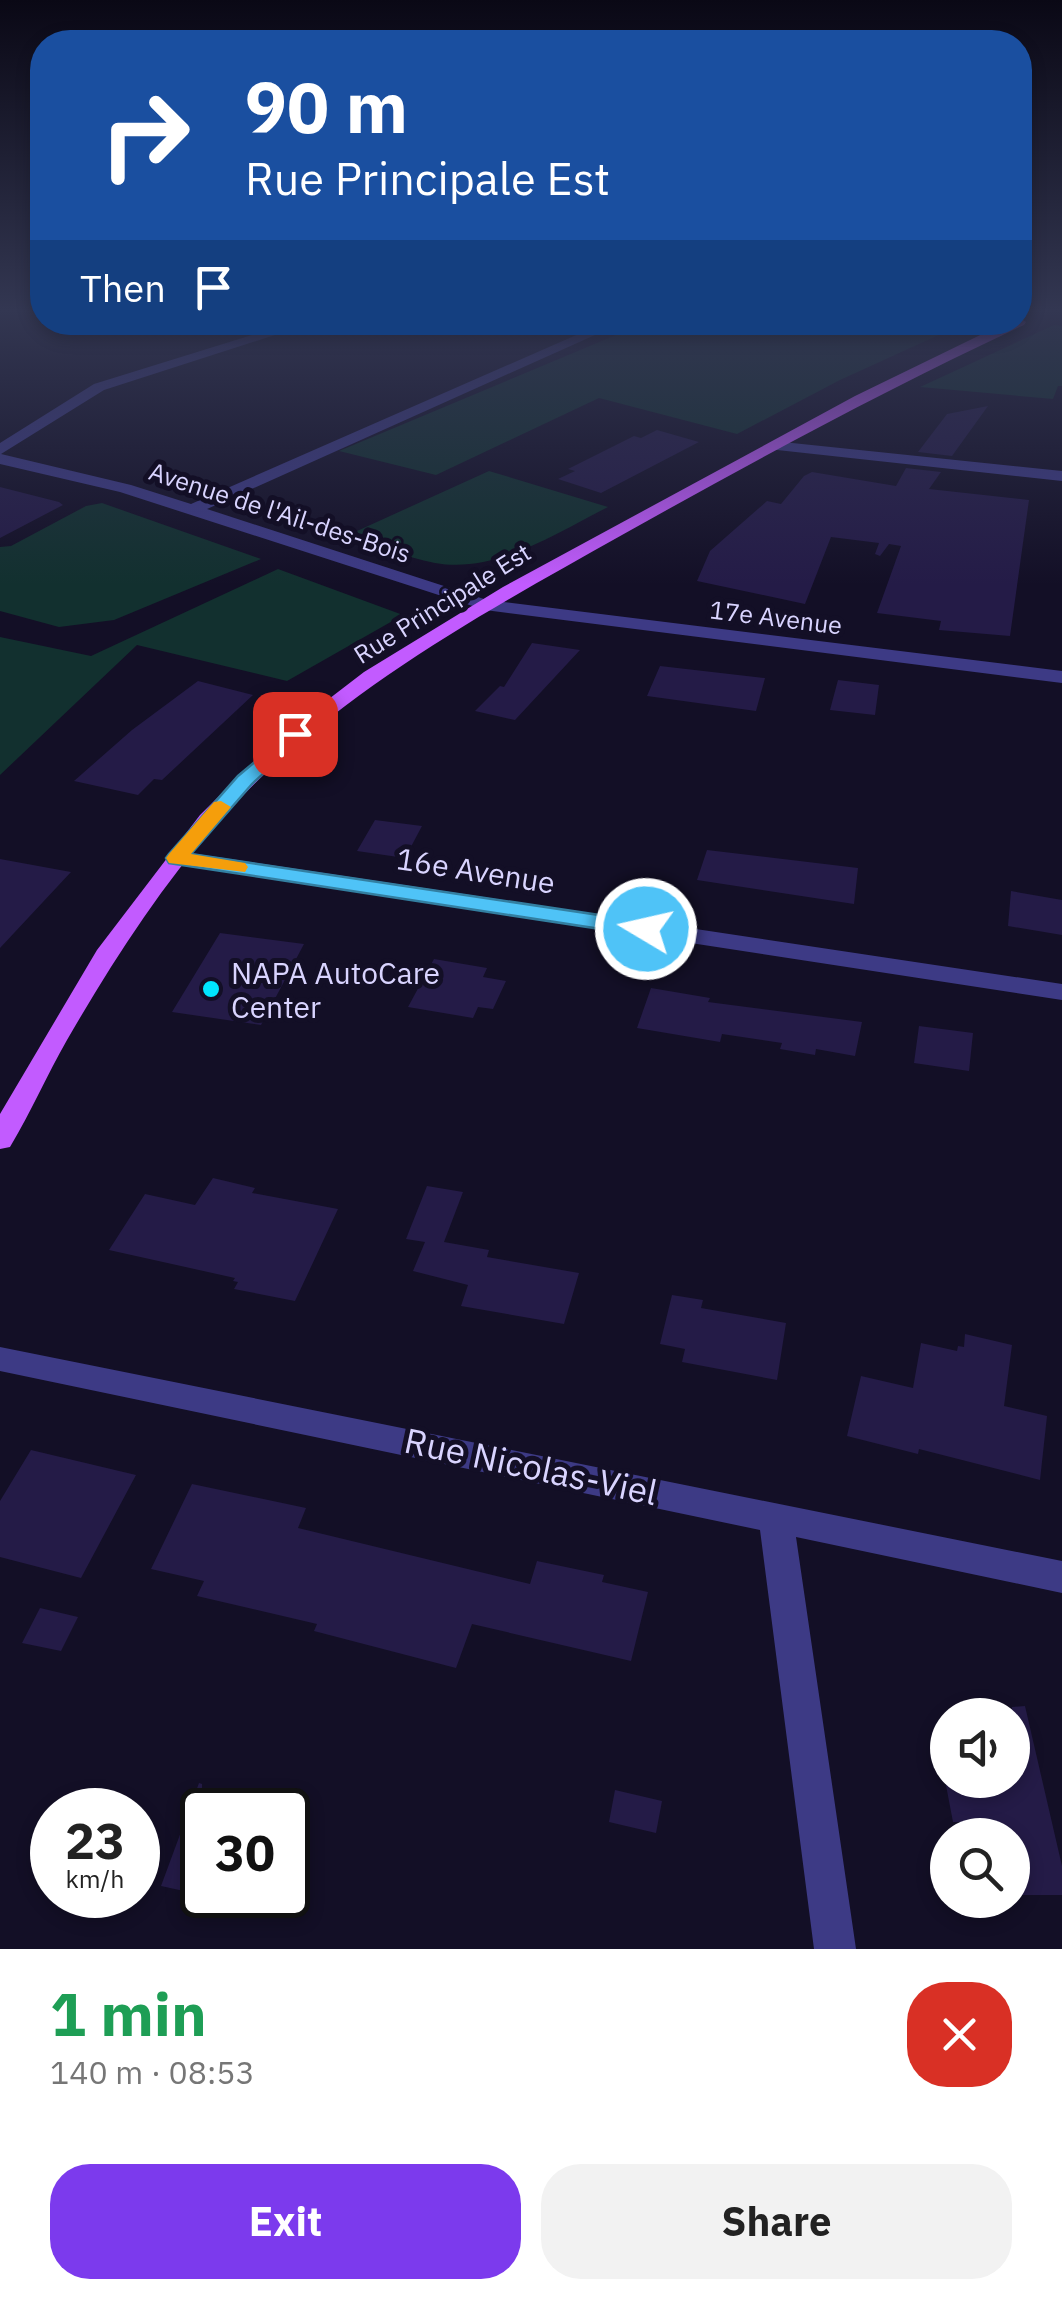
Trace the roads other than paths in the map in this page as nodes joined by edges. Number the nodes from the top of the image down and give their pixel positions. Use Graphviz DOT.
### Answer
graph roads {
  1 [pos="74,403"];
  2 [pos="434,403"];
  3 [pos="854,403"];
  4 [pos="773,446"];
  5 [pos="0,450"];
  6 [pos="0,459"];
  7 [pos="1062,476"];
  8 [pos="194,509"];
  9 [pos="485,605"];
  10 [pos="1062,677"];
  11 [pos="176,858"];
  12 [pos="1062,992"];
  13 [pos="0,1140"];
  14 [pos="0,1359"];
  15 [pos="776,1516"];
  16 [pos="1062,1576"];
  17 [pos="834,1949"];
  1 -- 5 [label="street"];
  2 -- 8 [label="street"];
  3 -- 4 [label="main road, Rue Principale Est"];
  4 -- 7 [label="street"];
  4 -- 9 [label="main road, Rue Principale Est"];
  6 -- 8 [label="street, Avenue de l'Ail-des-Bois"];
  8 -- 9 [label="street, Avenue de l'Ail-des-Bois"];
  9 -- 10 [label="street, 17e Avenue"];
  9 -- 11 [label="main road, Rue Principale Est"];
  11 -- 12 [label="street, 16e Avenue"];
  11 -- 13 [label="main road, Rue Principale Est"];
  14 -- 15 [label="street, Rue Nicolas-Viel"];
  15 -- 16 [label="street, Rue Nicolas-Viel"];
  15 -- 17 [label="street"];
}
